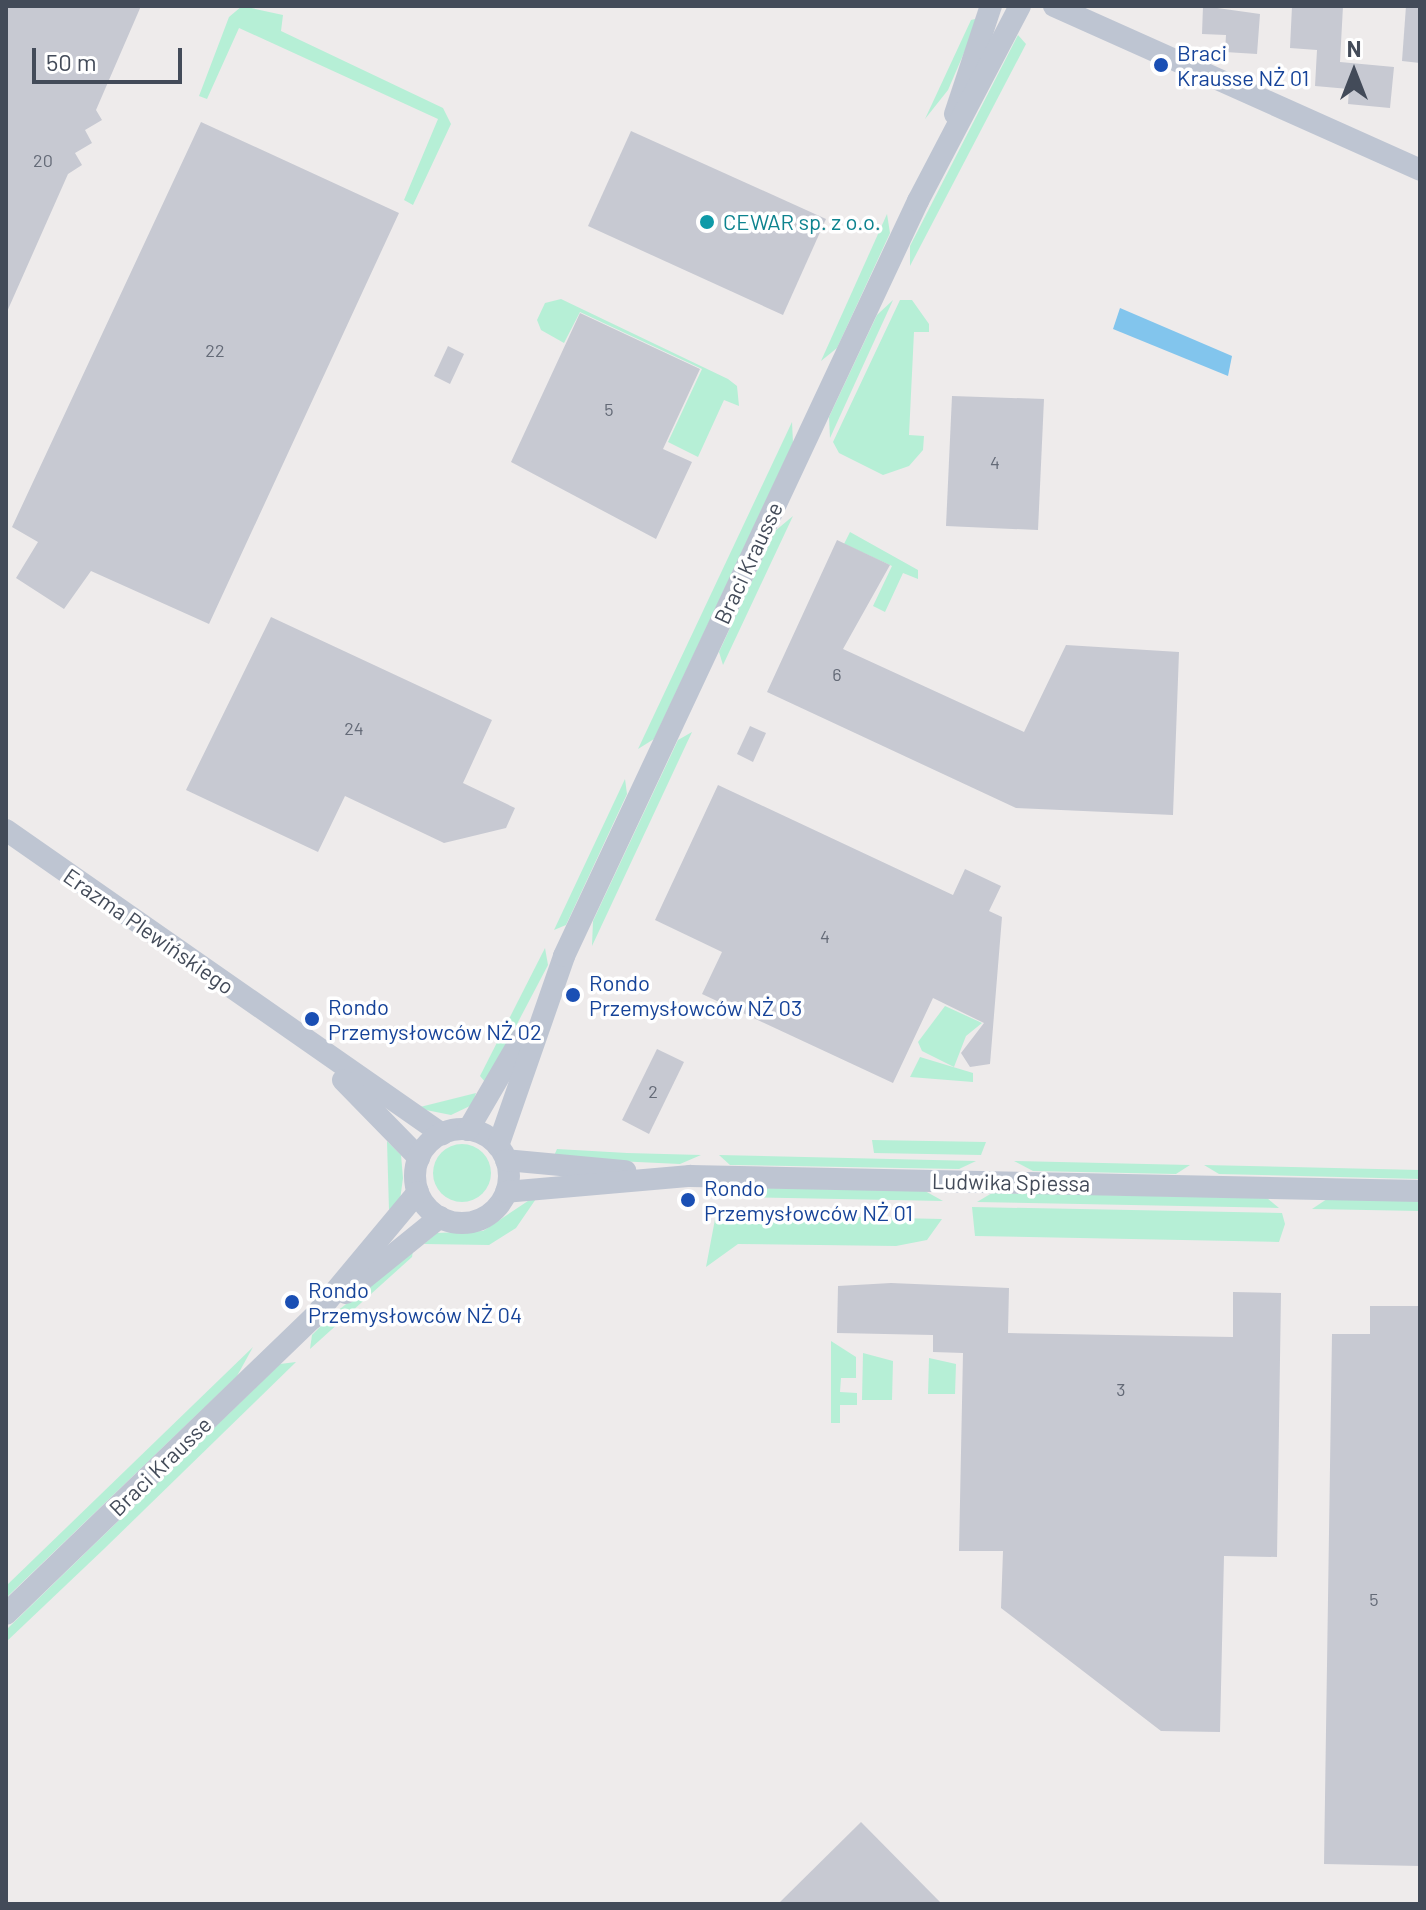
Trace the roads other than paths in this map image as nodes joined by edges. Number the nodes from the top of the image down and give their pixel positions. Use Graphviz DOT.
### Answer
graph roads {
  1 [pos="991,6"];
  2 [pos="1020,6"];
  3 [pos="1054,6"];
  4 [pos="954,127"];
  5 [pos="1420,170"];
  6 [pos="6,830"];
  7 [pos="544,1000"];
  8 [pos="293,1032"];
  9 [pos="468,1130"];
  10 [pos="442,1134"];
  11 [pos="502,1153"];
  12 [pos="419,1158"];
  13 [pos="690,1176"];
  14 [pos="1420,1191"];
  15 [pos="418,1192"];
  16 [pos="506,1192"];
  17 [pos="440,1217"];
  18 [pos="313,1318"];
  19 [pos="6,1614"];
  1 -- 4 [label="street, Braci Krausse"];
  2 -- 4 [label="street, Braci Krausse"];
  3 -- 5 [label="street"];
  4 -- 7 [label="street, Braci Krausse"];
  6 -- 8 [label="street, Erazma Plewińskiego"];
  7 -- 9 [label="street, Braci Krausse"];
  7 -- 11 [label="street, Braci Krausse"];
  8 -- 10 [label="street, Erazma Plewińskiego"];
  8 -- 12 [label="street, Erazma Plewińskiego"];
  9 -- 10 [label="street"];
  9 -- 11 [label="street"];
  10 -- 12 [label="street"];
  11 -- 13 [label="street"];
  11 -- 16 [label="street"];
  12 -- 15 [label="street"];
  13 -- 14 [label="street, Ludwika Spiessa"];
  13 -- 16 [label="street, Ludwika Spiessa"];
  15 -- 17 [label="street"];
  15 -- 18 [label="street, Braci Krausse"];
  16 -- 17 [label="street"];
  17 -- 18 [label="street, Braci Krausse"];
  18 -- 19 [label="street, Braci Krausse"];
}
